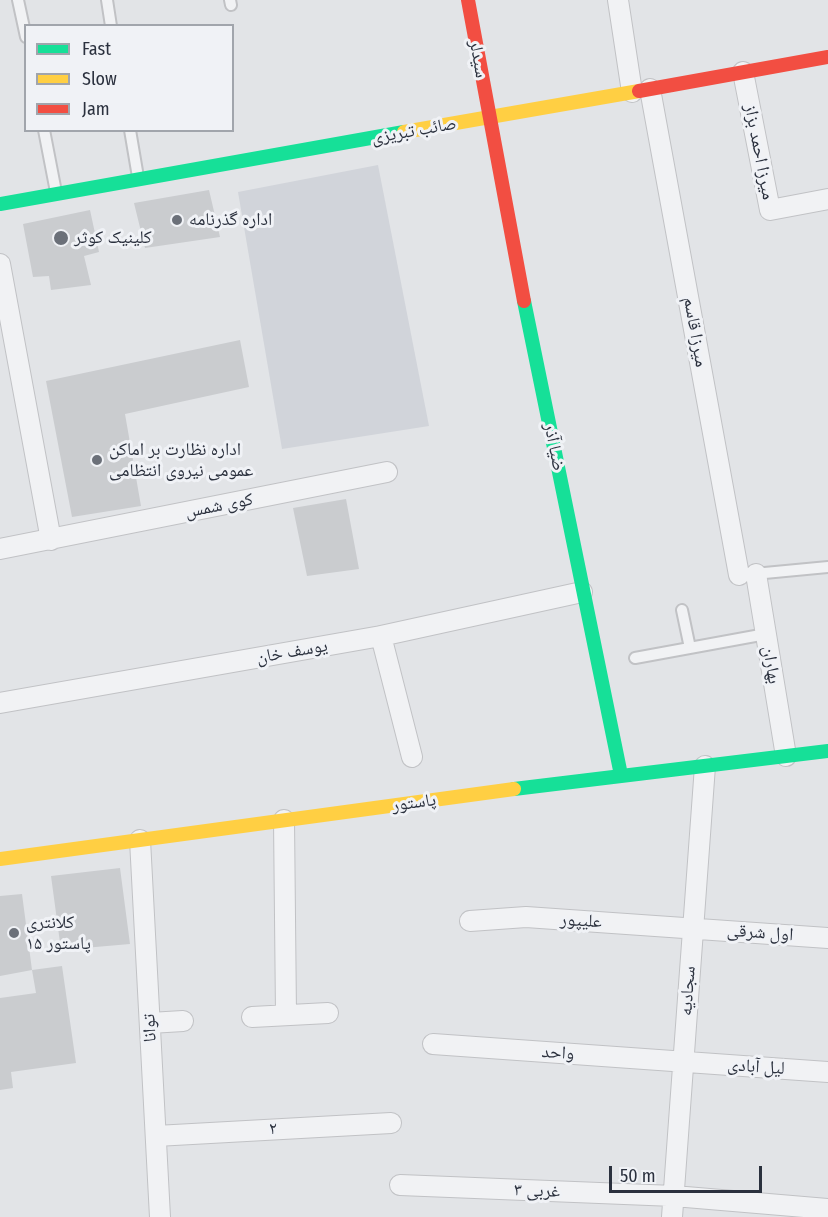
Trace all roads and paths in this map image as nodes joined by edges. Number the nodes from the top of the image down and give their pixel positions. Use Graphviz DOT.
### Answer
graph roads {
  1 [pos="18,0"];
  2 [pos="107,0"];
  3 [pos="468,0"];
  4 [pos="618,0"];
  5 [pos="111,24"];
  6 [pos="24,28"];
  7 [pos="828,57"];
  8 [pos="743,72"];
  9 [pos="641,90"];
  10 [pos="488,118"];
  11 [pos="44,132"];
  12 [pos="130,132"];
  13 [pos="138,180"];
  14 [pos="57,194"];
  15 [pos="828,199"];
  16 [pos="0,204"];
  17 [pos="0,264"];
  18 [pos="387,472"];
  19 [pos="51,540"];
  20 [pos="0,549"];
  21 [pos="828,567"];
  22 [pos="748,574"];
  23 [pos="582,592"];
  24 [pos="682,610"];
  25 [pos="766,634"];
  26 [pos="381,636"];
  27 [pos="690,648"];
  28 [pos="635,658"];
  29 [pos="0,703"];
  30 [pos="828,751"];
  31 [pos="786,756"];
  32 [pos="412,757"];
  33 [pos="705,766"];
  34 [pos="621,775"];
  35 [pos="284,820"];
  36 [pos="140,840"];
  37 [pos="0,860"];
  38 [pos="470,921"];
  39 [pos="693,928"];
  40 [pos="828,938"];
  41 [pos="328,1013"];
  42 [pos="286,1015"];
  43 [pos="252,1017"];
  44 [pos="183,1021"];
  45 [pos="150,1023"];
  46 [pos="433,1044"];
  47 [pos="683,1062"];
  48 [pos="828,1072"];
  49 [pos="391,1123"];
  50 [pos="156,1136"];
  51 [pos="400,1185"];
  52 [pos="674,1196"];
  53 [pos="828,1209"];
  54 [pos="160,1217"];
  55 [pos="672,1217"];
  1 -- 6 [label="lane"];
  2 -- 5 [label="lane"];
  3 -- 10 [label="main road, سیدلر"];
  4 -- 9 [label="street, میرزا قاسم"];
  7 -- 8 [label="main road, صائب تبریزی"];
  8 -- 9 [label="main road, صائب تبریزی"];
  8 -- 15 [label="street, میرزا احمد بزاز"];
  9 -- 10 [label="main road, صائب تبریزی"];
  9 -- 22 [label="street, میرزا قاسم"];
  10 -- 13 [label="main road, صائب تبریزی"];
  10 -- 23 [label="main road, ضیا آذر"];
  11 -- 14 [label="lane"];
  12 -- 13 [label="lane"];
  13 -- 14 [label="main road, صائب تبریزی"];
  14 -- 16 [label="main road, صائب تبریزی"];
  17 -- 19 [label="street"];
  18 -- 19 [label="street, کوی شمس"];
  19 -- 20 [label="street, کوی شمس"];
  21 -- 22 [label="lane"];
  22 -- 25 [label="street, بهاران"];
  23 -- 26 [label="street, یوسف خان"];
  23 -- 34 [label="main road, ضیا آذر"];
  24 -- 27 [label="lane"];
  25 -- 27 [label="lane"];
  25 -- 31 [label="street, بهاران"];
  26 -- 29 [label="street, یوسف خان"];
  26 -- 32 [label="street"];
  27 -- 28 [label="lane"];
  30 -- 31 [label="main road, پاستور"];
  31 -- 33 [label="main road, پاستور"];
  33 -- 34 [label="main road, پاستور"];
  33 -- 39 [label="street, سجادیه"];
  34 -- 35 [label="main road, پاستور"];
  35 -- 36 [label="main road, پاستور"];
  35 -- 42 [label="street"];
  36 -- 37 [label="main road, پاستور"];
  36 -- 45 [label="street, توانا"];
  38 -- 39 [label="street, علیپور"];
  39 -- 40 [label="street, اول شرقی"];
  39 -- 47 [label="street, سجادیه"];
  41 -- 42 [label="street"];
  42 -- 43 [label="street"];
  44 -- 45 [label="street"];
  45 -- 50 [label="street, توانا"];
  46 -- 47 [label="street, واحد"];
  47 -- 48 [label="street, لیل آبادی"];
  47 -- 52 [label="street, سجادیه"];
  49 -- 50 [label="street, ۲"];
  50 -- 54 [label="street, توانا"];
  51 -- 52 [label="street, ۳ غربی"];
  52 -- 53 [label="street, ۳ غربی"];
  52 -- 55 [label="street, سجادیه"];
}
